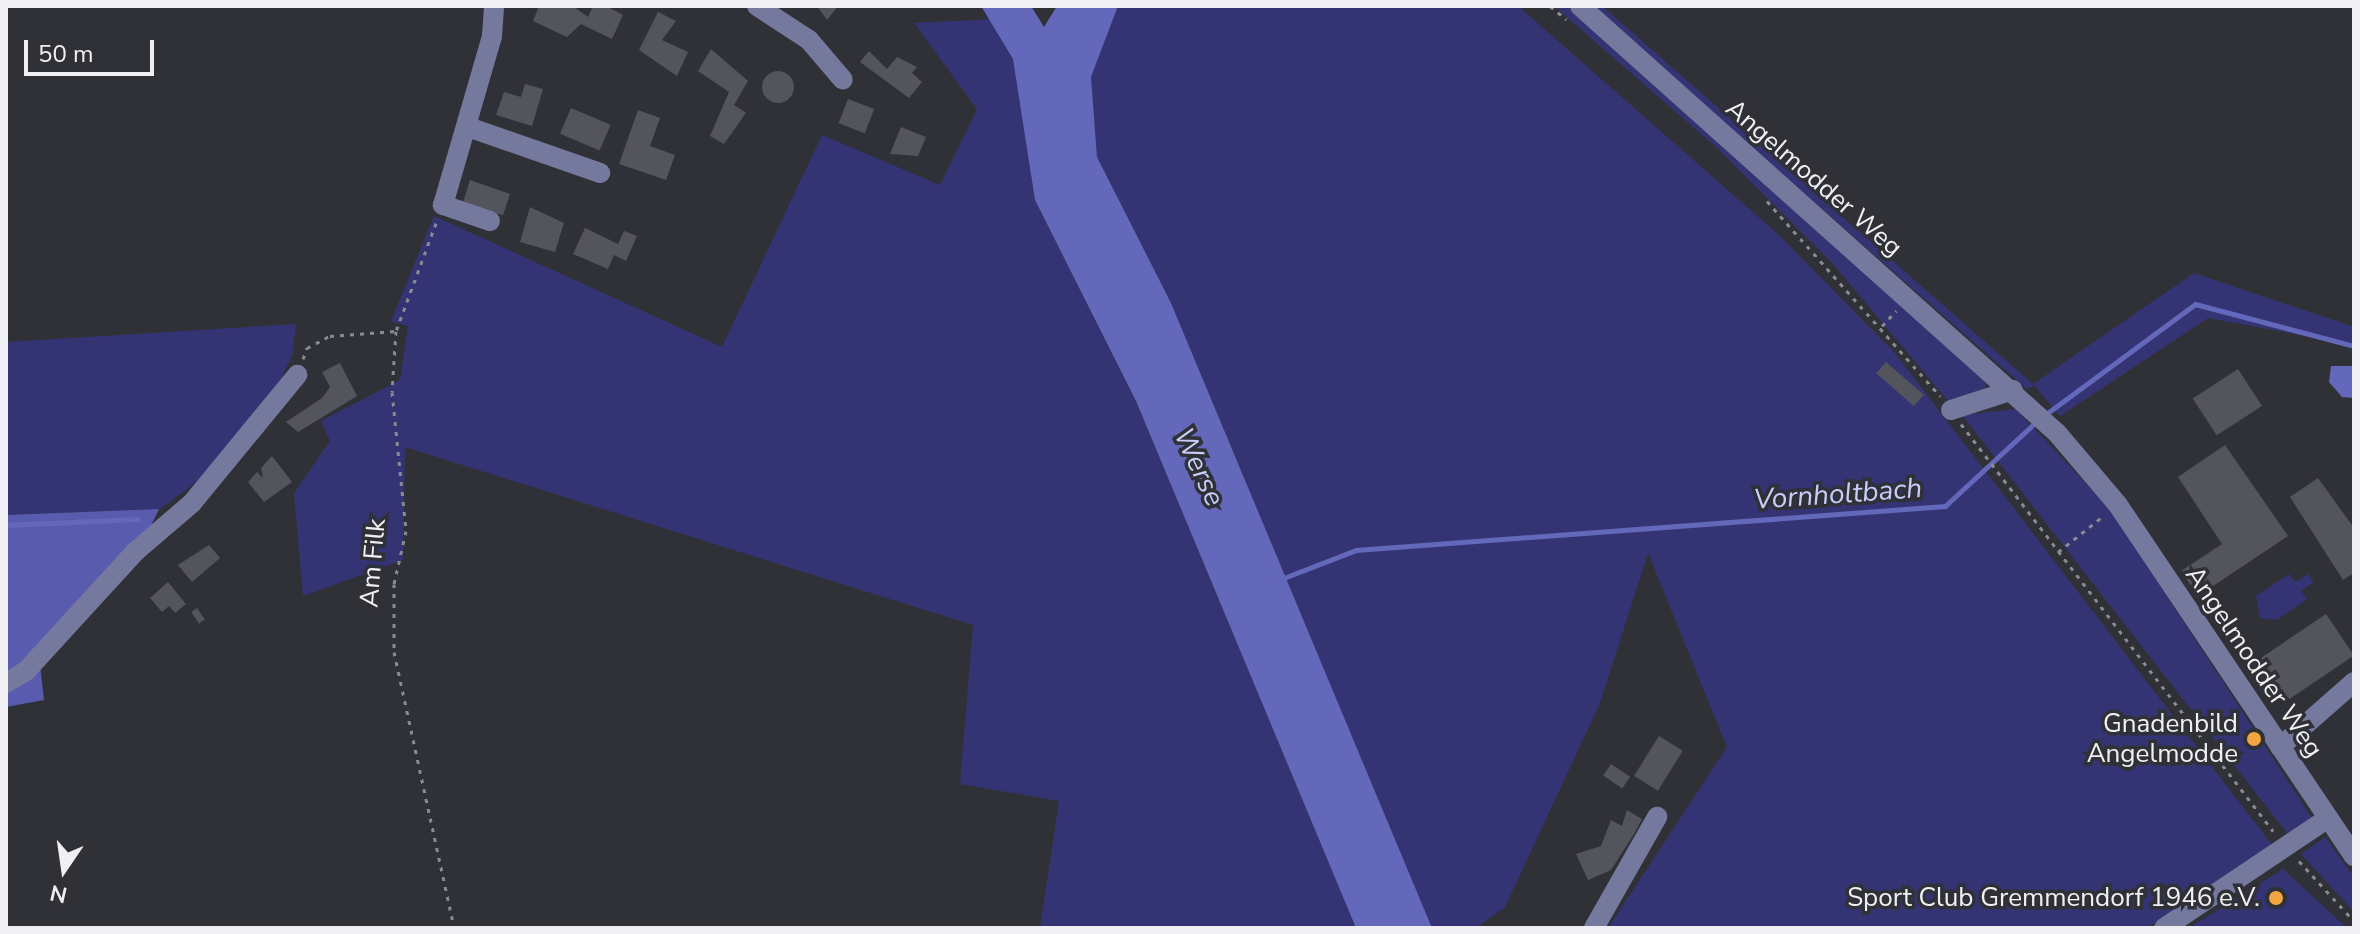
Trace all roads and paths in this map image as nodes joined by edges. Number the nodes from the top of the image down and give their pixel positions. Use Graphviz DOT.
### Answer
graph roads {
  1 [pos="494,6"];
  2 [pos="757,6"];
  3 [pos="1550,6"];
  4 [pos="1576,15"];
  5 [pos="843,80"];
  6 [pos="468,127"];
  7 [pos="600,173"];
  8 [pos="1763,197"];
  9 [pos="443,205"];
  10 [pos="490,221"];
  11 [pos="396,331"];
  12 [pos="297,375"];
  13 [pos="2020,397"];
  14 [pos="1951,410"];
  15 [pos="2118,505"];
  16 [pos="2057,553"];
  17 [pos="2354,682"];
  18 [pos="6,683"];
  19 [pos="2280,747"];
  20 [pos="1657,817"];
  21 [pos="2327,819"];
  22 [pos="2287,848"];
  23 [pos="2354,856"];
  24 [pos="2354,921"];
  25 [pos="454,928"];
  26 [pos="1594,928"];
  27 [pos="2164,928"];
  1 -- 6 [label="street"];
  2 -- 5 [label="street"];
  3 -- 4 [label="path"];
  4 -- 13 [label="street, Angelmodder Weg"];
  6 -- 7 [label="street"];
  6 -- 9 [label="street"];
  8 -- 14 [label="path, Angelmodder Weg"];
  9 -- 10 [label="street"];
  9 -- 11 [label="path, Am Filk"];
  11 -- 12 [label="path"];
  11 -- 25 [label="path, Am Filk"];
  12 -- 18 [label="street"];
  13 -- 14 [label="street"];
  13 -- 15 [label="street, Angelmodder Weg"];
  14 -- 16 [label="path, Angelmodder Weg"];
  15 -- 16 [label="path"];
  15 -- 19 [label="street, Angelmodder Weg"];
  16 -- 22 [label="path, Angelmodder Weg"];
  17 -- 19 [label="street"];
  19 -- 21 [label="street, Angelmodder Weg"];
  20 -- 26 [label="street"];
  21 -- 22 [label="street"];
  21 -- 23 [label="street, Angelmodder Weg"];
  22 -- 24 [label="path, Angelmodder Weg"];
  22 -- 27 [label="street"];
}
